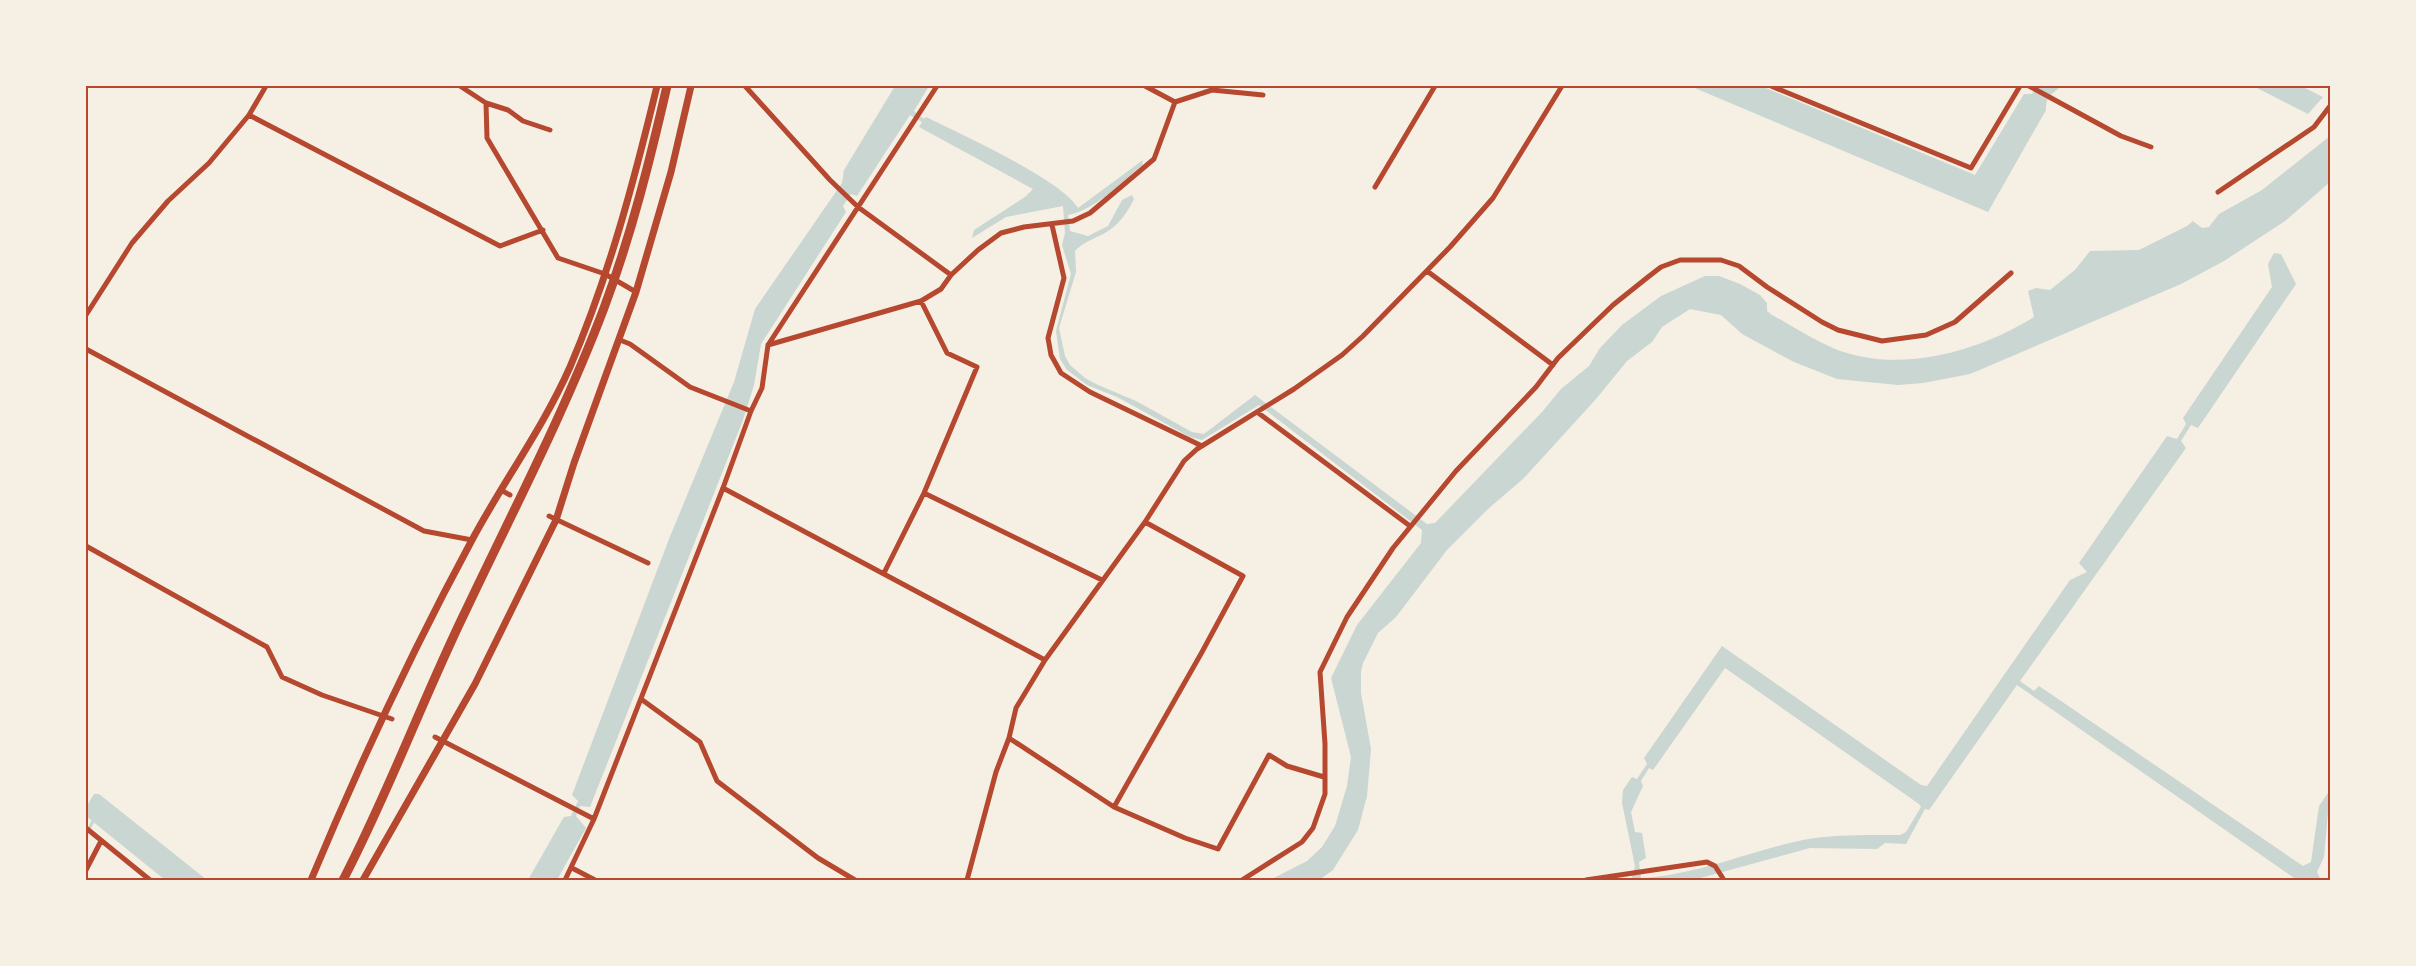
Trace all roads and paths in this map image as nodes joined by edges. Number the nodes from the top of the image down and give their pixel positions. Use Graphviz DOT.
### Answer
graph roads {
  1 [pos="266,86"];
  2 [pos="460,86"];
  3 [pos="657,86"];
  4 [pos="667,86"];
  5 [pos="692,86"];
  6 [pos="745,86"];
  7 [pos="937,86"];
  8 [pos="1145,86"];
  9 [pos="1435,86"];
  10 [pos="1562,86"];
  11 [pos="1771,86"];
  12 [pos="2020,86"];
  13 [pos="2029,86"];
  14 [pos="1263,95"];
  15 [pos="1174,102"];
  16 [pos="486,103"];
  17 [pos="2331,106"];
  18 [pos="249,114"];
  19 [pos="550,130"];
  20 [pos="2151,147"];
  21 [pos="1375,187"];
  22 [pos="2217,192"];
  23 [pos="858,207"];
  24 [pos="1052,225"];
  25 [pos="543,230"];
  26 [pos="1427,271"];
  27 [pos="2012,273"];
  28 [pos="605,274"];
  29 [pos="951,275"];
  30 [pos="636,292"];
  31 [pos="921,301"];
  32 [pos="87,311"];
  33 [pos="620,340"];
  34 [pos="768,345"];
  35 [pos="86,349"];
  36 [pos="1553,365"];
  37 [pos="751,411"];
  38 [pos="1257,412"];
  39 [pos="1202,446"];
  40 [pos="723,488"];
  41 [pos="501,490"];
  42 [pos="924,494"];
  43 [pos="510,495"];
  44 [pos="552,518"];
  45 [pos="1145,522"];
  46 [pos="1410,526"];
  47 [pos="472,540"];
  48 [pos="86,546"];
  49 [pos="648,563"];
  50 [pos="884,573"];
  51 [pos="1102,580"];
  52 [pos="1045,660"];
  53 [pos="641,699"];
  54 [pos="383,715"];
  55 [pos="392,718"];
  56 [pos="435,737"];
  57 [pos="1009,738"];
  58 [pos="444,741"];
  59 [pos="1324,777"];
  60 [pos="1114,807"];
  61 [pos="594,819"];
  62 [pos="86,828"];
  63 [pos="101,841"];
  64 [pos="572,868"];
  65 [pos="86,870"];
  66 [pos="345,877"];
  67 [pos="150,880"];
  68 [pos="311,880"];
  69 [pos="363,880"];
  70 [pos="565,880"];
  71 [pos="595,880"];
  72 [pos="855,880"];
  73 [pos="967,880"];
  74 [pos="1242,880"];
  75 [pos="1586,880"];
  76 [pos="1724,880"];
  1 -- 18 [label="street"];
  2 -- 16 [label="street"];
  3 -- 28 [label="main road"];
  4 -- 66 [label="highway"];
  5 -- 30 [label="main road"];
  6 -- 23 [label="street"];
  7 -- 23 [label="street"];
  8 -- 15 [label="street"];
  9 -- 21 [label="street"];
  10 -- 26 [label="street"];
  11 -- 12 [label="street"];
  13 -- 20 [label="street"];
  14 -- 15 [label="street"];
  15 -- 24 [label="street"];
  16 -- 19 [label="street"];
  16 -- 25 [label="street"];
  17 -- 22 [label="street"];
  18 -- 25 [label="street"];
  18 -- 32 [label="street"];
  23 -- 29 [label="street"];
  23 -- 34 [label="street"];
  24 -- 29 [label="street"];
  24 -- 39 [label="street"];
  25 -- 28 [label="street"];
  26 -- 36 [label="street"];
  26 -- 38 [label="street"];
  27 -- 36 [label="street"];
  28 -- 30 [label="street"];
  28 -- 41 [label="main road"];
  29 -- 31 [label="street"];
  30 -- 33 [label="main road"];
  31 -- 34 [label="street"];
  31 -- 42 [label="street"];
  33 -- 37 [label="street"];
  33 -- 44 [label="main road"];
  34 -- 37 [label="street"];
  35 -- 47 [label="street"];
  36 -- 46 [label="street"];
  37 -- 40 [label="street"];
  38 -- 39 [label="street"];
  38 -- 46 [label="street"];
  39 -- 45 [label="street"];
  40 -- 50 [label="street"];
  40 -- 53 [label="street"];
  41 -- 43 [label="street"];
  41 -- 47 [label="main road"];
  42 -- 50 [label="street"];
  42 -- 51 [label="street"];
  44 -- 49 [label="street"];
  44 -- 58 [label="main road"];
  45 -- 51 [label="street"];
  45 -- 60 [label="street"];
  46 -- 59 [label="street"];
  47 -- 54 [label="main road"];
  48 -- 54 [label="street"];
  50 -- 52 [label="street"];
  51 -- 52 [label="street"];
  52 -- 57 [label="street"];
  53 -- 61 [label="street"];
  53 -- 72 [label="street"];
  54 -- 55 [label="street"];
  54 -- 68 [label="main road"];
  56 -- 58 [label="street"];
  57 -- 60 [label="street"];
  57 -- 73 [label="street"];
  58 -- 61 [label="street"];
  58 -- 69 [label="main road"];
  59 -- 60 [label="street"];
  59 -- 74 [label="street"];
  61 -- 64 [label="street"];
  62 -- 63 [label="street"];
  63 -- 65 [label="street"];
  63 -- 67 [label="street"];
  64 -- 70 [label="street"];
  64 -- 71 [label="street"];
  75 -- 76 [label="street"];
}
